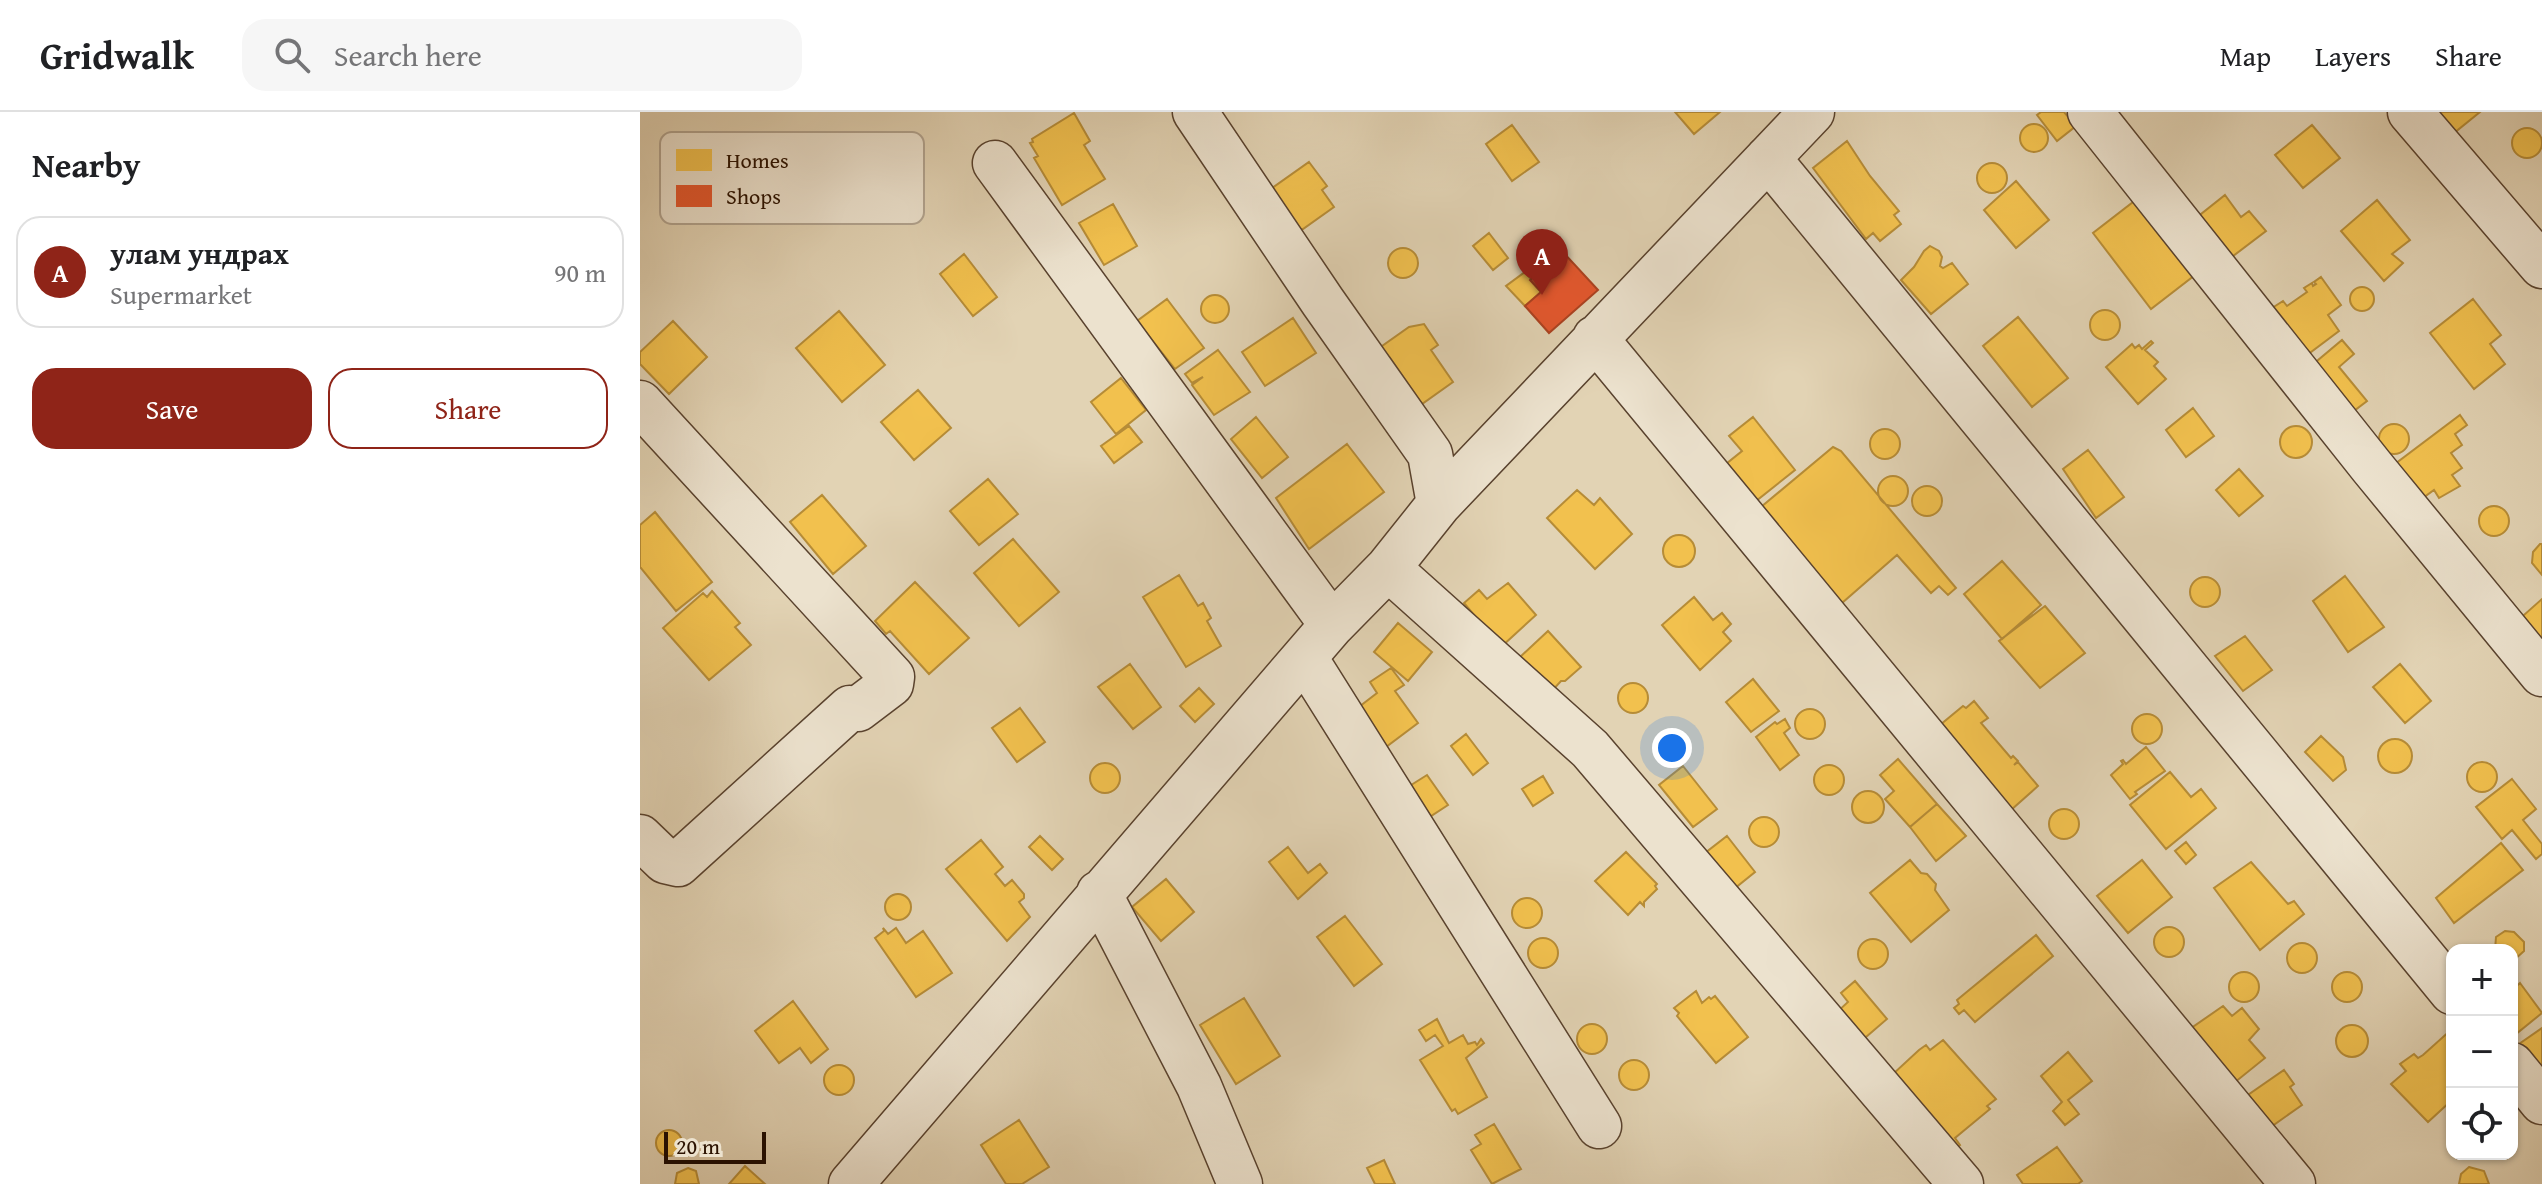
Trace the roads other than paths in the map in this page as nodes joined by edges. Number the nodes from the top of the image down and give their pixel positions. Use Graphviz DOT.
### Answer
graph roads {
  1 [pos="1195,112"];
  2 [pos="2090,112"];
  3 [pos="2410,112"];
  4 [pos="1804,115"];
  5 [pos="1768,158"];
  6 [pos="995,163"];
  7 [pos="2542,266"];
  8 [pos="1595,338"];
  9 [pos="640,403"];
  10 [pos="1439,504"];
  11 [pos="1388,568"];
  12 [pos="1318,642"];
  13 [pos="2542,674"];
  14 [pos="640,837"];
  15 [pos="1099,893"];
  16 [pos="2446,985"];
  17 [pos="2518,1072"];
  18 [pos="2542,1102"];
  19 [pos="1599,1126"];
  20 [pos="851,1184"];
  21 [pos="1240,1184"];
  22 [pos="1961,1184"];
  23 [pos="2293,1184"];
  1 -- 10 [label="street"];
  2 -- 13 [label="street"];
  3 -- 7 [label="street"];
  4 -- 5 [label="street"];
  5 -- 8 [label="street"];
  5 -- 16 [label="street"];
  6 -- 12 [label="street"];
  8 -- 10 [label="street"];
  8 -- 23 [label="street"];
  9 -- 14 [label="street"];
  10 -- 11 [label="street"];
  11 -- 12 [label="street"];
  11 -- 22 [label="street"];
  12 -- 15 [label="street"];
  12 -- 19 [label="street"];
  15 -- 20 [label="street"];
  15 -- 21 [label="street"];
  17 -- 18 [label="street"];
}
